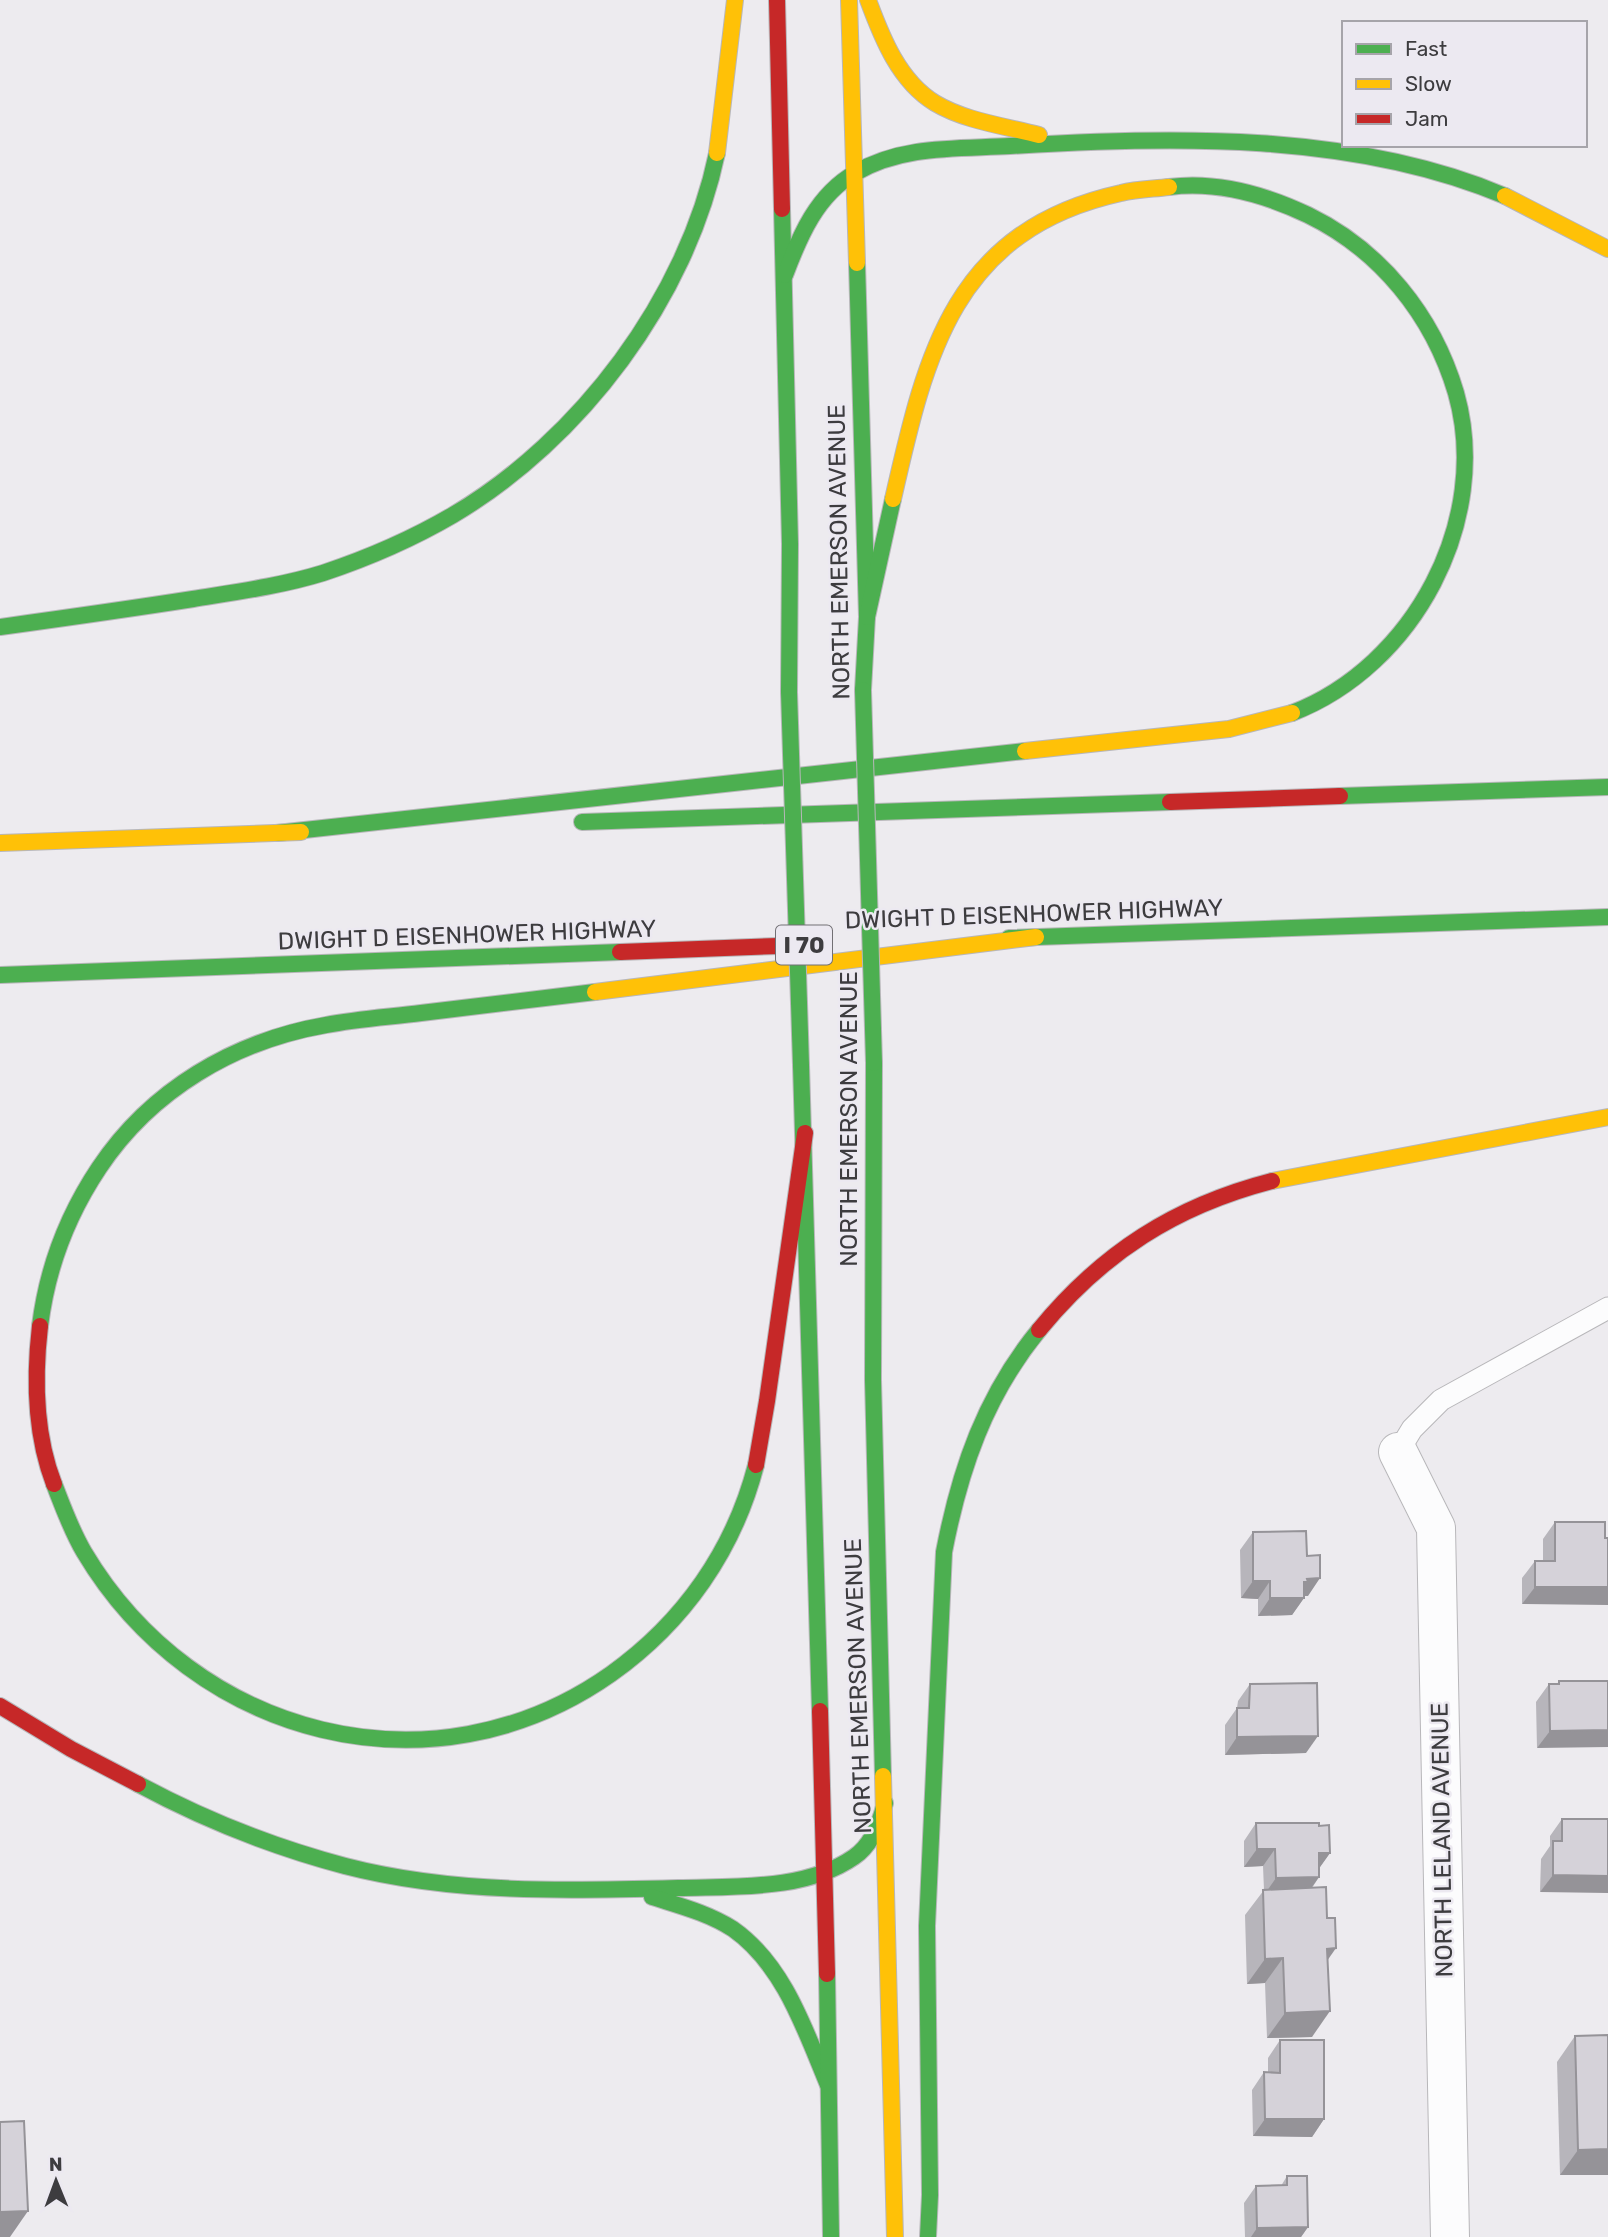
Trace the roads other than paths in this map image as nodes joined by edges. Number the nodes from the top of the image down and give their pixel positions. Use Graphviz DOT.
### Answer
graph roads {
  1 [pos="735,0"];
  2 [pos="777,0"];
  3 [pos="849,0"];
  4 [pos="868,0"];
  5 [pos="1065,142"];
  6 [pos="854,173"];
  7 [pos="1608,249"];
  8 [pos="785,275"];
  9 [pos="867,617"];
  10 [pos="0,627"];
  11 [pos="1608,787"];
  12 [pos="568,823"];
  13 [pos="499,825"];
  14 [pos="277,833"];
  15 [pos="0,842"];
  16 [pos="1608,916"];
  17 [pos="1035,937"];
  18 [pos="857,944"];
  19 [pos="815,945"];
  20 [pos="0,975"];
  21 [pos="1608,1117"];
  22 [pos="805,1133"];
  23 [pos="1608,1308"];
  24 [pos="1398,1452"];
  25 [pos="0,1706"];
  26 [pos="885,1803"];
  27 [pos="825,1871"];
  28 [pos="630,1889"];
  29 [pos="828,2085"];
  30 [pos="831,2237"];
  31 [pos="894,2237"];
  32 [pos="928,2237"];
  33 [pos="1450,2237"];
  1 -- 10 [label="main road"];
  2 -- 8 [label="main road, NORTH EMERSON AVENUE"];
  3 -- 6 [label="main road, NORTH EMERSON AVENUE"];
  4 -- 5 [label="main road"];
  5 -- 6 [label="main road"];
  5 -- 7 [label="main road"];
  6 -- 8 [label="main road"];
  6 -- 9 [label="main road, NORTH EMERSON AVENUE"];
  8 -- 22 [label="main road, NORTH EMERSON AVENUE, bridge"];
  9 -- 14 [label="main road"];
  9 -- 26 [label="main road, NORTH EMERSON AVENUE, bridge"];
  11 -- 12 [label="main road"];
  13 -- 14 [label="main road"];
  14 -- 15 [label="main road"];
  16 -- 17 [label="main road, DWIGHT D EISENHOWER HIGHWAY / I 70"];
  17 -- 18 [label="main road, DWIGHT D EISENHOWER HIGHWAY / I 70"];
  17 -- 22 [label="main road"];
  19 -- 20 [label="main road, DWIGHT D EISENHOWER HIGHWAY / I 70"];
  21 -- 32 [label="main road"];
  22 -- 27 [label="main road, NORTH EMERSON AVENUE"];
  23 -- 24 [label="lane"];
  24 -- 33 [label="street, NORTH LELAND AVENUE"];
  25 -- 28 [label="main road"];
  26 -- 27 [label="main road"];
  26 -- 31 [label="main road, NORTH EMERSON AVENUE"];
  27 -- 28 [label="main road"];
  27 -- 29 [label="main road, NORTH EMERSON AVENUE"];
  28 -- 29 [label="main road"];
  29 -- 30 [label="main road, NORTH EMERSON AVENUE"];
}
